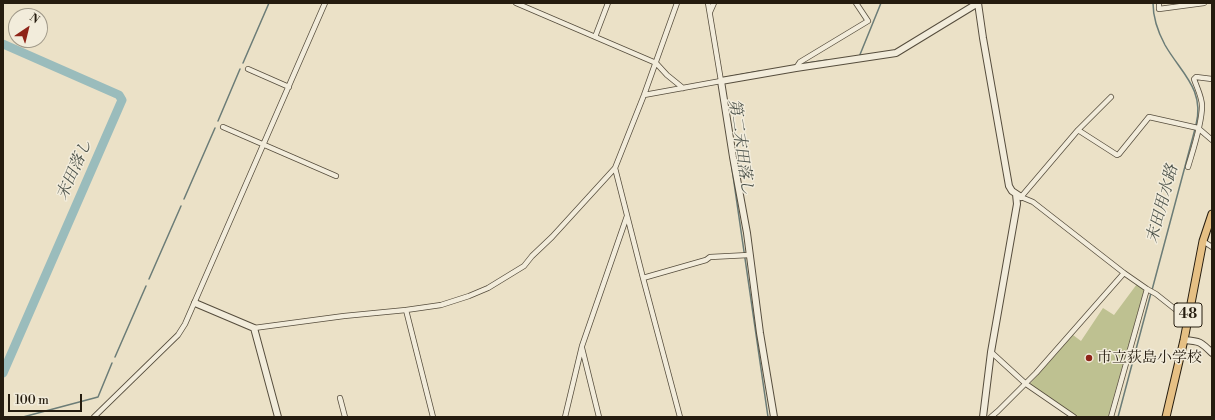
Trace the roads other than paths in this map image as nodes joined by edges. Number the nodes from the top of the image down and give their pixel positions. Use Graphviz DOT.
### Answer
graph roads {
  1 [pos="325,3"];
  2 [pos="516,3"];
  3 [pos="608,3"];
  4 [pos="678,3"];
  5 [pos="708,3"];
  6 [pos="714,3"];
  7 [pos="856,3"];
  8 [pos="1159,3"];
  9 [pos="1204,3"];
  10 [pos="710,12"];
  11 [pos="595,37"];
  12 [pos="656,63"];
  13 [pos="796,68"];
  14 [pos="248,69"];
  15 [pos="1212,79"];
  16 [pos="721,81"];
  17 [pos="289,87"];
  18 [pos="683,88"];
  19 [pos="644,95"];
  20 [pos="1111,97"];
  21 [pos="223,127"];
  22 [pos="1198,128"];
  23 [pos="1078,130"];
  24 [pos="1212,140"];
  25 [pos="264,145"];
  26 [pos="1188,167"];
  27 [pos="615,168"];
  28 [pos="336,176"];
  29 [pos="1019,196"];
  30 [pos="1212,214"];
  31 [pos="627,216"];
  32 [pos="1203,241"];
  33 [pos="1212,247"];
  34 [pos="749,255"];
  35 [pos="1124,273"];
  36 [pos="643,278"];
  37 [pos="1147,288"];
  38 [pos="195,303"];
  39 [pos="406,310"];
  40 [pos="1188,318"];
  41 [pos="254,328"];
  42 [pos="1184,340"];
  43 [pos="582,346"];
  44 [pos="991,352"];
  45 [pos="1212,353"];
  46 [pos="1026,384"];
  47 [pos="340,398"];
  48 [pos="94,417"];
  49 [pos="278,417"];
  50 [pos="345,417"];
  51 [pos="433,417"];
  52 [pos="565,417"];
  53 [pos="599,417"];
  54 [pos="680,417"];
  55 [pos="774,417"];
  56 [pos="983,417"];
  57 [pos="990,417"];
  58 [pos="1074,417"];
  59 [pos="1111,417"];
  60 [pos="1166,417"];
  1 -- 17 [label="street"];
  2 -- 11 [label="street"];
  3 -- 11 [label="street"];
  4 -- 12 [label="street"];
  5 -- 10 [label="street"];
  6 -- 10 [label="street"];
  7 -- 13 [label="street"];
  8 -- 9 [label="street"];
  10 -- 16 [label="street"];
  11 -- 12 [label="street"];
  12 -- 18 [label="street"];
  12 -- 19 [label="street"];
  13 -- 16 [label="street"];
  13 -- 29 [label="street"];
  14 -- 17 [label="street"];
  15 -- 22 [label="street"];
  16 -- 18 [label="street"];
  16 -- 34 [label="street"];
  17 -- 25 [label="street"];
  18 -- 19 [label="street"];
  19 -- 27 [label="street"];
  20 -- 23 [label="street"];
  21 -- 25 [label="street"];
  22 -- 23 [label="street"];
  22 -- 24 [label="street"];
  22 -- 26 [label="street"];
  23 -- 29 [label="street"];
  25 -- 28 [label="street"];
  25 -- 38 [label="street"];
  27 -- 31 [label="street"];
  27 -- 39 [label="street"];
  29 -- 35 [label="street"];
  29 -- 44 [label="street"];
  30 -- 32 [label="main road, 48"];
  31 -- 36 [label="street"];
  31 -- 43 [label="street"];
  32 -- 33 [label="street"];
  32 -- 40 [label="main road, 48"];
  34 -- 36 [label="street"];
  34 -- 55 [label="street"];
  35 -- 37 [label="street"];
  35 -- 46 [label="street"];
  36 -- 54 [label="street"];
  37 -- 40 [label="street"];
  37 -- 59 [label="street"];
  38 -- 41 [label="street"];
  38 -- 48 [label="street"];
  39 -- 41 [label="street"];
  39 -- 51 [label="street"];
  40 -- 42 [label="main road, 48"];
  41 -- 49 [label="street"];
  42 -- 45 [label="street"];
  42 -- 60 [label="main road, 48"];
  43 -- 52 [label="street"];
  43 -- 53 [label="street"];
  44 -- 46 [label="street"];
  44 -- 56 [label="street"];
  46 -- 57 [label="street"];
  46 -- 58 [label="street"];
  47 -- 50 [label="street"];
}
